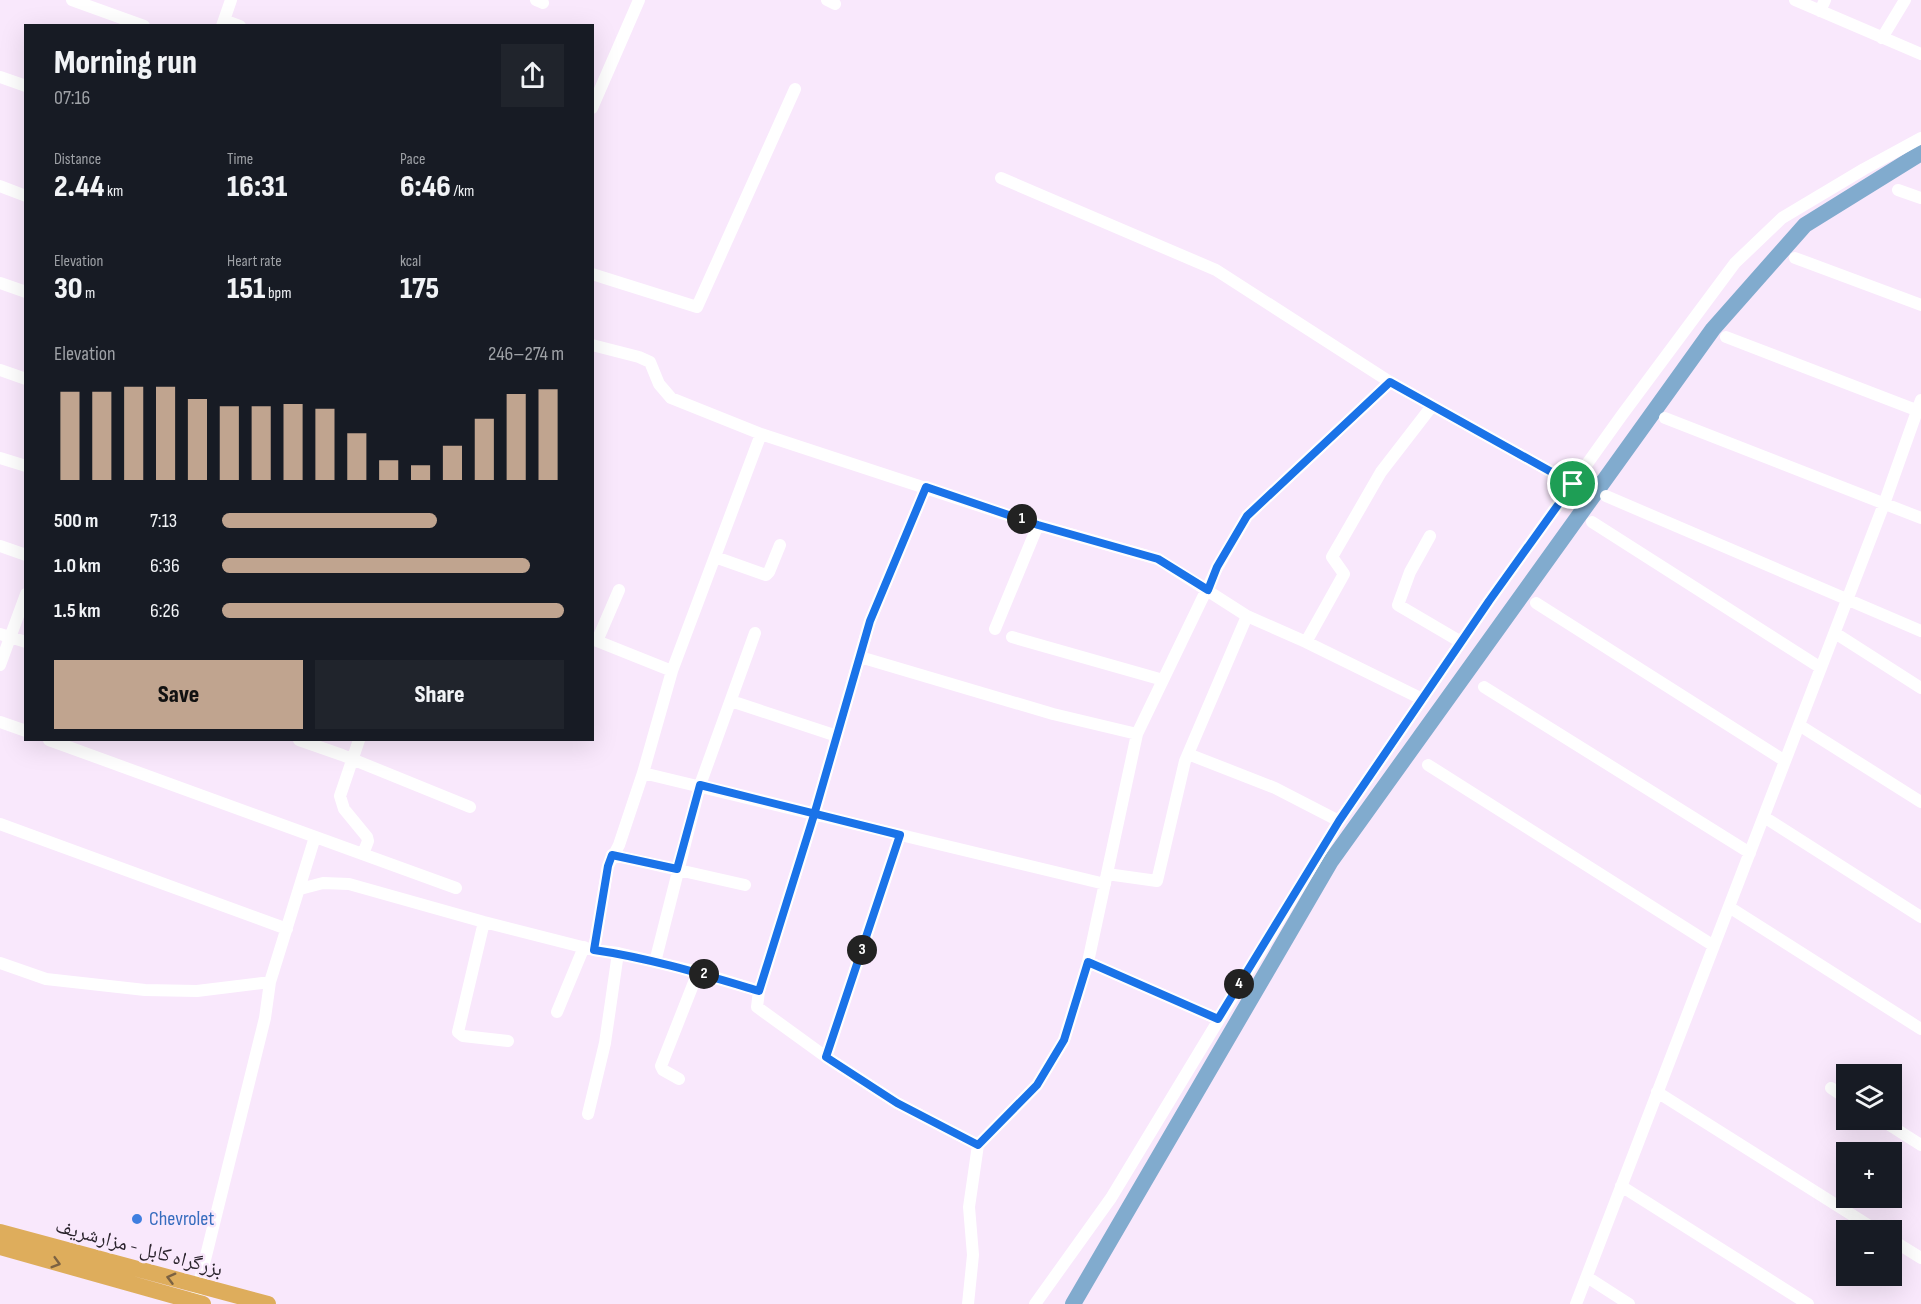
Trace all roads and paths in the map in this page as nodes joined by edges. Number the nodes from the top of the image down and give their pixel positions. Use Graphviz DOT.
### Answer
graph roads {
  1 [pos="72,0"];
  2 [pos="231,0"];
  3 [pos="639,0"];
  4 [pos="1795,0"];
  5 [pos="1905,0"];
  6 [pos="1823,6"];
  7 [pos="223,23"];
  8 [pos="138,24"];
  9 [pos="1882,38"];
  10 [pos="1921,54"];
  11 [pos="0,77"];
  12 [pos="24,85"];
  13 [pos="795,89"];
  14 [pos="594,103"];
  15 [pos="1921,138"];
  16 [pos="1001,178"];
  17 [pos="0,186"];
  18 [pos="1898,190"];
  19 [pos="24,195"];
  20 [pos="1921,198"];
  21 [pos="1795,258"];
  22 [pos="594,275"];
  23 [pos="0,283"];
  24 [pos="24,291"];
  25 [pos="1921,305"];
  26 [pos="1726,337"];
  27 [pos="594,346"];
  28 [pos="0,370"];
  29 [pos="24,378"];
  30 [pos="1390,382"];
  31 [pos="1432,406"];
  32 [pos="1919,408"];
  33 [pos="1665,418"];
  34 [pos="761,434"];
  35 [pos="0,458"];
  36 [pos="24,465"];
  37 [pos="1573,484"];
  38 [pos="926,487"];
  39 [pos="1606,496"];
  40 [pos="1884,504"];
  41 [pos="1921,518"];
  42 [pos="1592,522"];
  43 [pos="1038,525"];
  44 [pos="1430,536"];
  45 [pos="780,545"];
  46 [pos="0,546"];
  47 [pos="24,554"];
  48 [pos="715,557"];
  49 [pos="619,590"];
  50 [pos="1208,590"];
  51 [pos="24,598"];
  52 [pos="1847,601"];
  53 [pos="1536,603"];
  54 [pos="1247,616"];
  55 [pos="995,629"];
  56 [pos="1921,631"];
  57 [pos="755,633"];
  58 [pos="1834,633"];
  59 [pos="5,635"];
  60 [pos="1011,637"];
  61 [pos="595,640"];
  62 [pos="24,641"];
  63 [pos="1306,642"];
  64 [pos="1461,642"];
  65 [pos="860,657"];
  66 [pos="0,666"];
  67 [pos="1821,669"];
  68 [pos="672,671"];
  69 [pos="1163,680"];
  70 [pos="1484,687"];
  71 [pos="1921,688"];
  72 [pos="1422,699"];
  73 [pos="731,700"];
  74 [pos="0,722"];
  75 [pos="1799,725"];
  76 [pos="24,730"];
  77 [pos="1137,734"];
  78 [pos="837,736"];
  79 [pos="52,741"];
  80 [pos="302,741"];
  81 [pos="359,741"];
  82 [pos="1188,754"];
  83 [pos="352,759"];
  84 [pos="1785,761"];
  85 [pos="1428,765"];
  86 [pos="643,773"];
  87 [pos="700,785"];
  88 [pos="1921,802"];
  89 [pos="470,807"];
  90 [pos="814,815"];
  91 [pos="1764,817"];
  92 [pos="1339,821"];
  93 [pos="0,824"];
  94 [pos="900,835"];
  95 [pos="315,837"];
  96 [pos="1750,853"];
  97 [pos="363,854"];
  98 [pos="612,855"];
  99 [pos="677,869"];
  100 [pos="1106,879"];
  101 [pos="745,885"];
  102 [pos="456,888"];
  103 [pos="300,889"];
  104 [pos="1729,907"];
  105 [pos="1921,917"];
  106 [pos="484,922"];
  107 [pos="287,929"];
  108 [pos="1714,946"];
  109 [pos="589,948"];
  110 [pos="618,953"];
  111 [pos="655,962"];
  112 [pos="1088,962"];
  113 [pos="0,963"];
  114 [pos="698,972"];
  115 [pos="270,982"];
  116 [pos="759,991"];
  117 [pos="557,1012"];
  118 [pos="1218,1019"];
  119 [pos="1921,1029"];
  120 [pos="508,1041"];
  121 [pos="826,1057"];
  122 [pos="679,1079"];
  123 [pos="1831,1088"];
  124 [pos="1836,1091"];
  125 [pos="1658,1092"];
  126 [pos="588,1114"];
  127 [pos="1897,1130"];
  128 [pos="978,1145"];
  129 [pos="1921,1145"];
  130 [pos="1621,1186"];
  131 [pos="1860,1220"];
  132 [pos="0,1232"];
  133 [pos="1902,1246"];
  134 [pos="0,1247"];
  135 [pos="1921,1258"];
  136 [pos="1587,1277"];
  137 [pos="199,1297"];
  138 [pos="268,1304"];
  139 [pos="968,1304"];
  140 [pos="1035,1304"];
  141 [pos="1576,1304"];
  142 [pos="1629,1304"];
  143 [pos="1808,1304"];
  1 -- 8 [label="street"];
  2 -- 7 [label="street"];
  3 -- 14 [label="street"];
  4 -- 6 [label="street"];
  5 -- 9 [label="street"];
  6 -- 9 [label="street"];
  9 -- 10 [label="street"];
  11 -- 12 [label="street"];
  13 -- 22 [label="street"];
  15 -- 37 [label="street"];
  16 -- 30 [label="street"];
  17 -- 19 [label="street"];
  18 -- 20 [label="street"];
  21 -- 25 [label="street"];
  23 -- 24 [label="street"];
  26 -- 32 [label="street"];
  27 -- 34 [label="street"];
  28 -- 29 [label="street"];
  30 -- 31 [label="street"];
  30 -- 50 [label="street"];
  31 -- 37 [label="street"];
  31 -- 63 [label="street"];
  32 -- 40 [label="street"];
  33 -- 40 [label="street"];
  34 -- 38 [label="street"];
  34 -- 48 [label="street"];
  35 -- 36 [label="street"];
  37 -- 64 [label="street"];
  38 -- 43 [label="street"];
  38 -- 65 [label="street"];
  39 -- 52 [label="street"];
  40 -- 41 [label="street"];
  40 -- 52 [label="street"];
  42 -- 67 [label="street"];
  43 -- 50 [label="street"];
  43 -- 55 [label="street"];
  44 -- 64 [label="street"];
  45 -- 48 [label="street"];
  46 -- 47 [label="street"];
  48 -- 68 [label="street"];
  49 -- 61 [label="street"];
  50 -- 54 [label="street"];
  50 -- 69 [label="street"];
  51 -- 59 [label="street"];
  52 -- 56 [label="street"];
  52 -- 58 [label="street"];
  53 -- 84 [label="street"];
  54 -- 63 [label="street"];
  54 -- 82 [label="street"];
  57 -- 73 [label="street"];
  58 -- 67 [label="street"];
  58 -- 71 [label="street"];
  59 -- 62 [label="street"];
  59 -- 66 [label="street"];
  60 -- 69 [label="street"];
  61 -- 68 [label="street"];
  63 -- 72 [label="street"];
  64 -- 72 [label="street"];
  65 -- 77 [label="street"];
  65 -- 78 [label="street"];
  67 -- 75 [label="street"];
  68 -- 86 [label="street"];
  69 -- 77 [label="street"];
  70 -- 96 [label="street"];
  72 -- 92 [label="street"];
  73 -- 78 [label="street"];
  73 -- 87 [label="street"];
  74 -- 76 [label="street"];
  75 -- 84 [label="street"];
  75 -- 88 [label="street"];
  77 -- 100 [label="street"];
  78 -- 90 [label="street"];
  79 -- 95 [label="street"];
  80 -- 83 [label="street"];
  81 -- 83 [label="street"];
  82 -- 92 [label="street"];
  82 -- 100 [label="street"];
  83 -- 89 [label="street"];
  83 -- 97 [label="street"];
  84 -- 91 [label="street"];
  85 -- 108 [label="street"];
  86 -- 87 [label="street"];
  86 -- 98 [label="street"];
  87 -- 90 [label="street"];
  87 -- 99 [label="street"];
  90 -- 94 [label="street"];
  90 -- 116 [label="street"];
  91 -- 96 [label="street"];
  91 -- 105 [label="street"];
  92 -- 118 [label="street"];
  93 -- 107 [label="street"];
  94 -- 100 [label="street"];
  94 -- 121 [label="street"];
  95 -- 97 [label="street"];
  95 -- 103 [label="street"];
  96 -- 104 [label="street"];
  97 -- 102 [label="street"];
  98 -- 99 [label="street"];
  98 -- 109 [label="street"];
  99 -- 101 [label="street"];
  99 -- 111 [label="street"];
  100 -- 112 [label="street"];
  103 -- 106 [label="street"];
  103 -- 107 [label="street"];
  104 -- 108 [label="street"];
  104 -- 119 [label="street"];
  106 -- 109 [label="street"];
  106 -- 120 [label="street"];
  107 -- 115 [label="street"];
  108 -- 125 [label="street"];
  109 -- 110 [label="street"];
  109 -- 117 [label="street"];
  110 -- 111 [label="street"];
  110 -- 126 [label="street"];
  111 -- 114 [label="street"];
  112 -- 118 [label="street"];
  112 -- 128 [label="street"];
  113 -- 115 [label="street"];
  114 -- 116 [label="street"];
  114 -- 122 [label="street"];
  115 -- 137 [label="street"];
  116 -- 121 [label="street"];
  118 -- 140 [label="street"];
  121 -- 128 [label="street"];
  123 -- 124 [label="street"];
  125 -- 130 [label="street"];
  125 -- 131 [label="street"];
  127 -- 129 [label="street"];
  128 -- 139 [label="street"];
  130 -- 136 [label="street"];
  130 -- 143 [label="street"];
  137 -- 132 [label="highway, بزرگراه کابل - مزارشریف, one-way"];
  133 -- 135 [label="street"];
  134 -- 137 [label="highway, بزرگراه کابل - مزارشریف, one-way"];
  136 -- 141 [label="street"];
  136 -- 142 [label="street"];
  137 -- 138 [label="highway, بزرگراه کابل - مزارشریف"];
}
